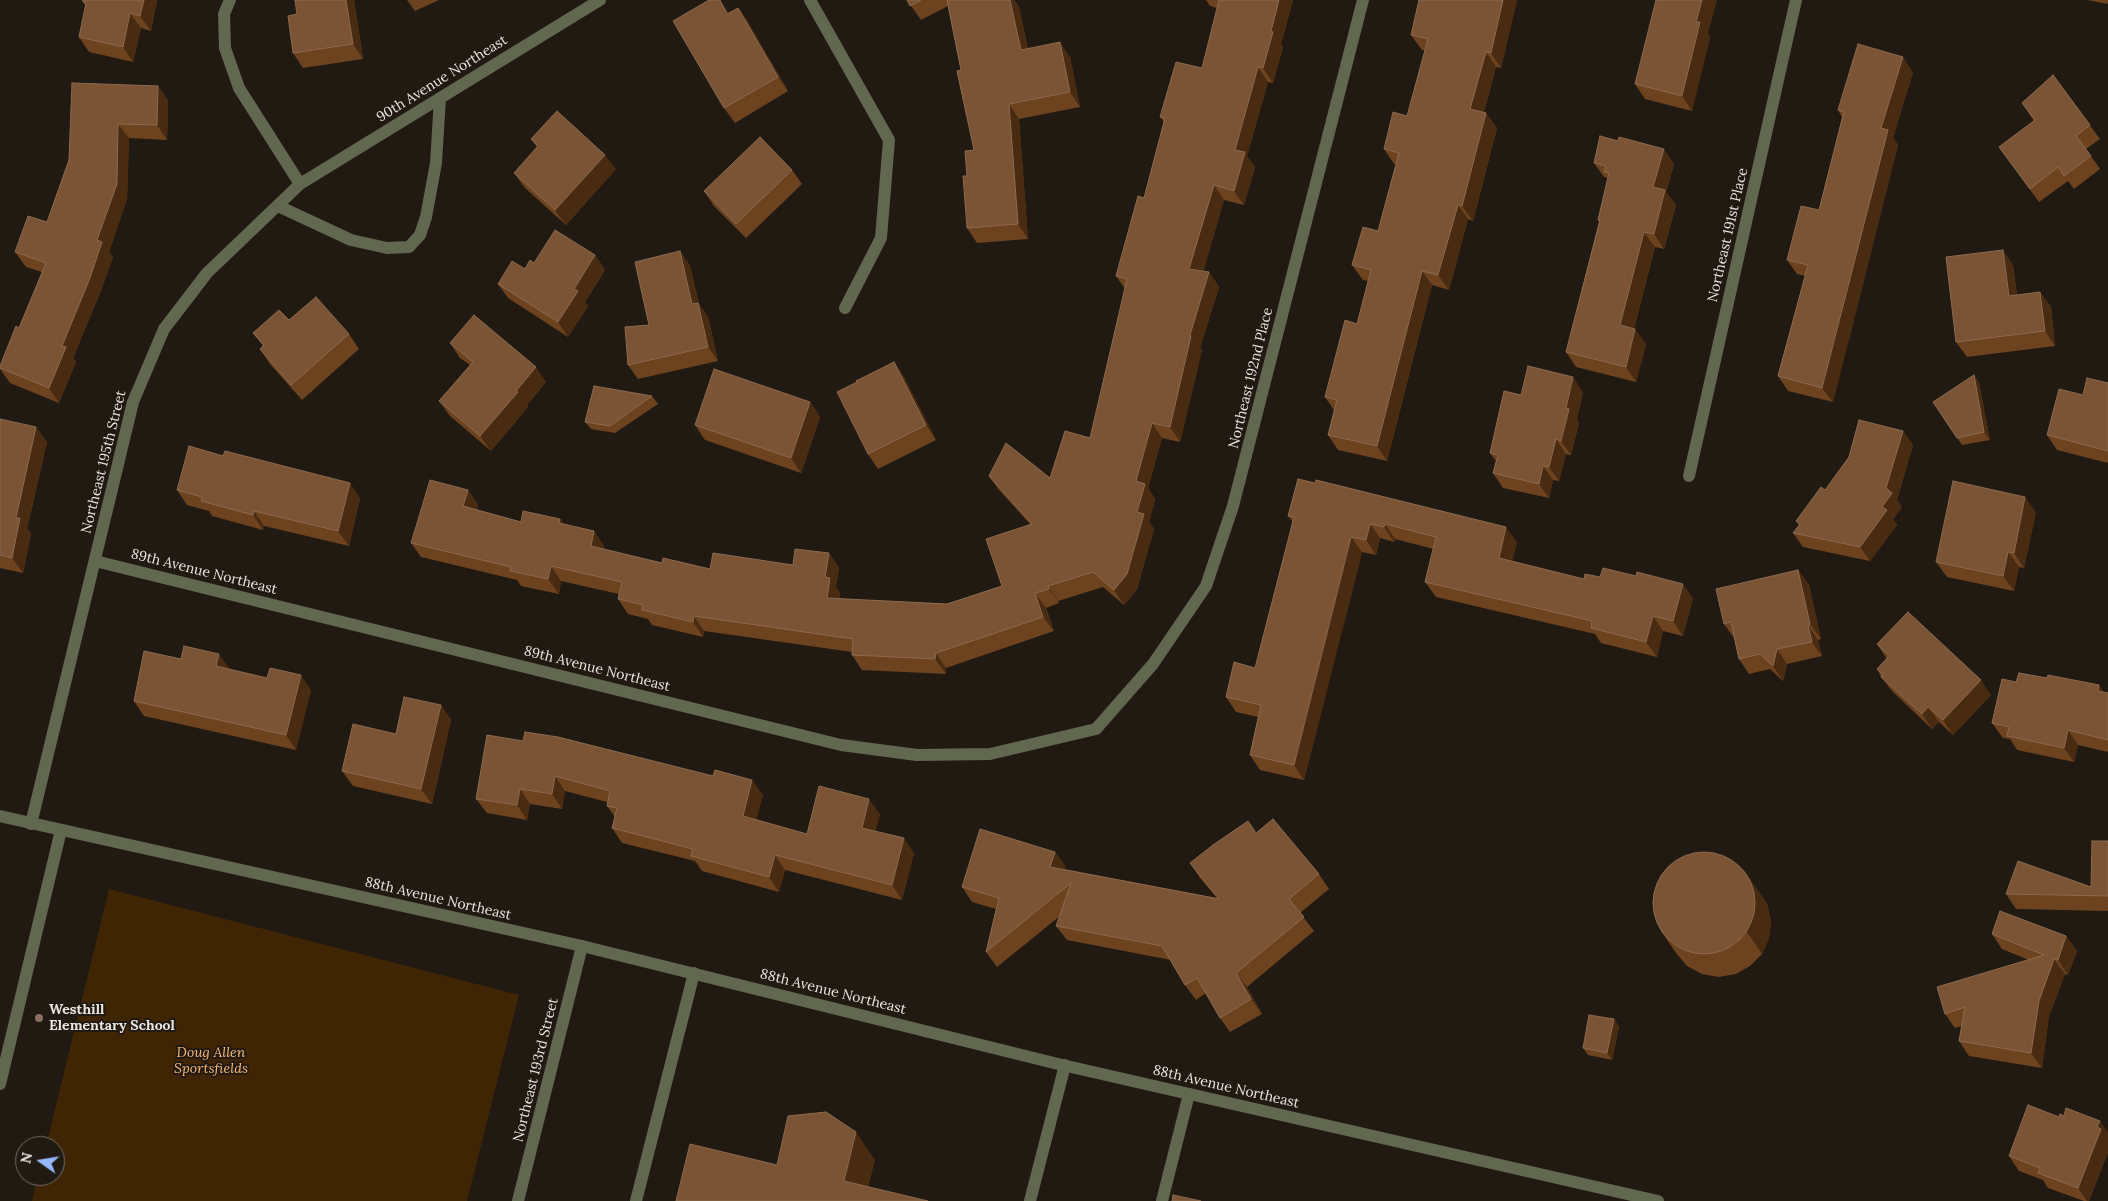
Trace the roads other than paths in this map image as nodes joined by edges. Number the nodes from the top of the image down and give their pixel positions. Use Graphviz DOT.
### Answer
graph roads {
  1 [pos="230,0"];
  2 [pos="600,0"];
  3 [pos="810,0"];
  4 [pos="1362,0"];
  5 [pos="1796,0"];
  6 [pos="440,98"];
  7 [pos="300,184"];
  8 [pos="278,206"];
  9 [pos="845,308"];
  10 [pos="1689,476"];
  11 [pos="95,561"];
  12 [pos="1096,729"];
  13 [pos="0,816"];
  14 [pos="31,824"];
  15 [pos="61,830"];
  16 [pos="582,946"];
  17 [pos="694,974"];
  18 [pos="3,1060"];
  19 [pos="1065,1065"];
  20 [pos="0,1084"];
  21 [pos="1189,1094"];
  22 [pos="518,1201"];
  23 [pos="636,1201"];
  24 [pos="1030,1201"];
  25 [pos="1162,1201"];
  26 [pos="1658,1201"];
  1 -- 7 [label="street"];
  2 -- 6 [label="street, 90th Avenue Northeast"];
  3 -- 9 [label="street"];
  4 -- 12 [label="street, Northeast 192nd Place"];
  5 -- 10 [label="street, Northeast 191st Place"];
  6 -- 7 [label="street, 90th Avenue Northeast"];
  6 -- 8 [label="street"];
  7 -- 8 [label="street, Northeast 195th Street"];
  8 -- 11 [label="street, Northeast 195th Street"];
  11 -- 12 [label="street, 89th Avenue Northeast"];
  11 -- 14 [label="street, Northeast 195th Street"];
  13 -- 14 [label="street, 88th Avenue Northeast"];
  14 -- 15 [label="street, 88th Avenue Northeast"];
  15 -- 16 [label="street, 88th Avenue Northeast"];
  15 -- 18 [label="street"];
  16 -- 17 [label="street, 88th Avenue Northeast"];
  16 -- 22 [label="street, Northeast 193rd Street"];
  17 -- 19 [label="street, 88th Avenue Northeast"];
  17 -- 23 [label="street"];
  18 -- 20 [label="street"];
  19 -- 21 [label="street, 88th Avenue Northeast"];
  19 -- 24 [label="street"];
  21 -- 25 [label="street"];
  21 -- 26 [label="street, 88th Avenue Northeast"];
}
